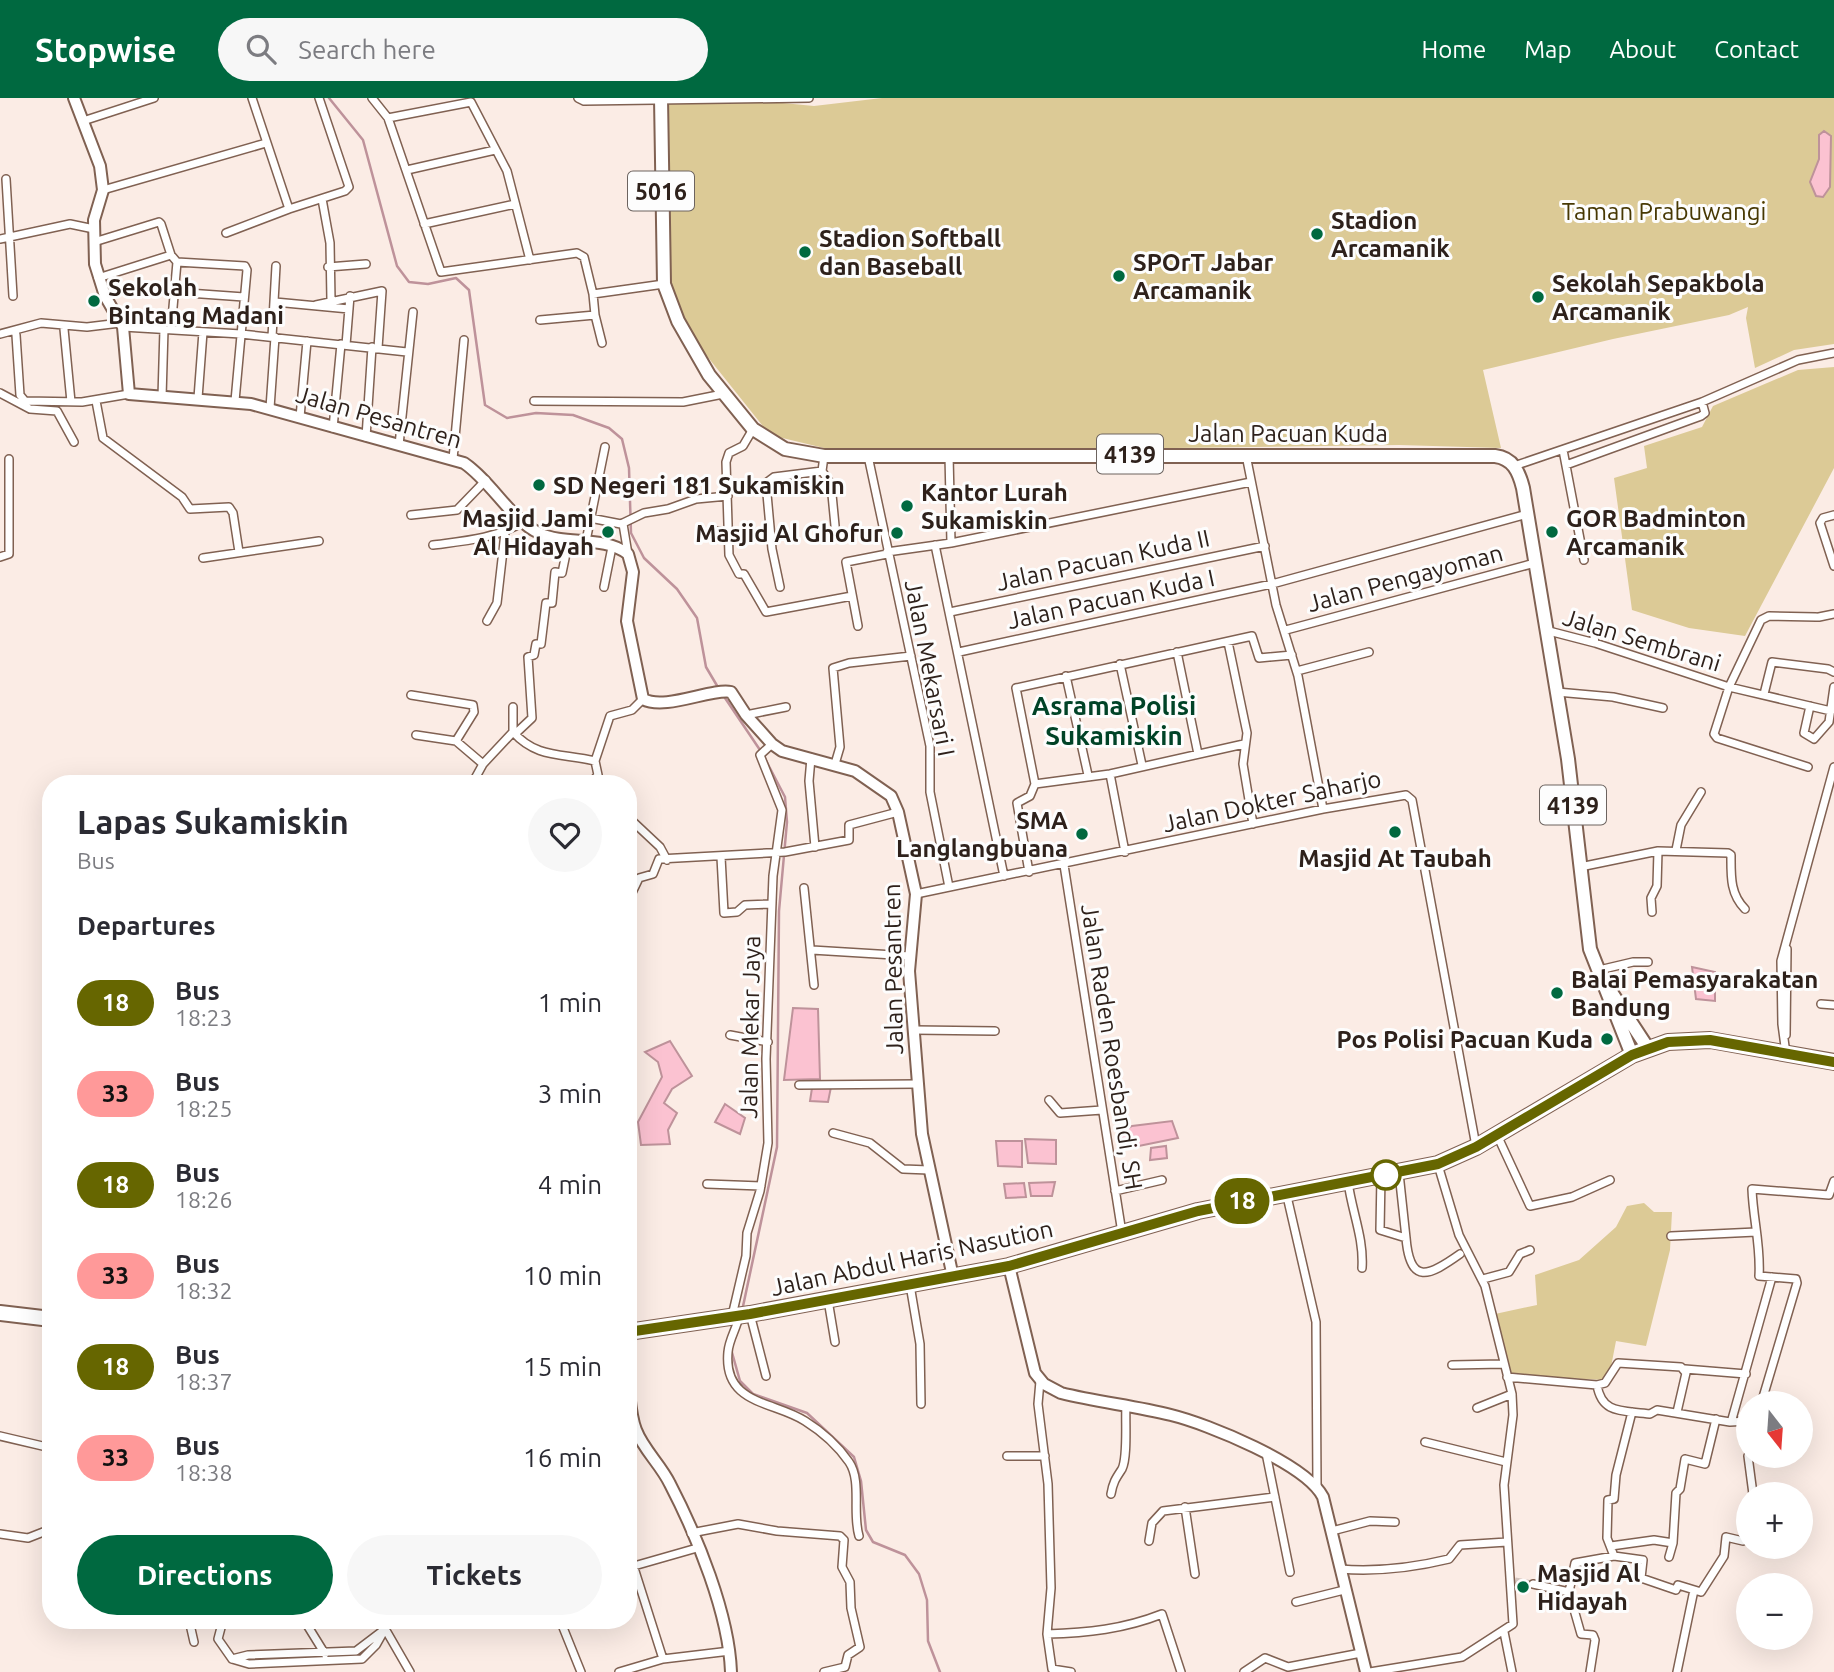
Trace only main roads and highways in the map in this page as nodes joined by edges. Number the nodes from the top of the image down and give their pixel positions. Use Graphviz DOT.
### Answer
graph roads {
  1 [pos="661,99"];
  2 [pos="664,284"];
  3 [pos="1601,975"];
  4 [pos="1647,1047"];
  5 [pos="1632,1055"];
  6 [pos="1834,1062"];
  7 [pos="0,1313"];
  8 [pos="42,1318"];
  9 [pos="637,1331"];
  1 -- 2 [label="main road, 5016"];
  2 -- 3 [label="main road, Jalan Pacuan Kuda / 4139"];
  3 -- 4 [label="main road, 4139"];
  3 -- 5 [label="main road, 4139"];
  4 -- 5 [label="highway, Jalan Abdul Haris Nasution"];
  4 -- 6 [label="highway, Jalan Abdul Haris Nasution"];
  5 -- 9 [label="highway, Jalan Abdul Haris Nasution"];
  7 -- 8 [label="highway"];
}
